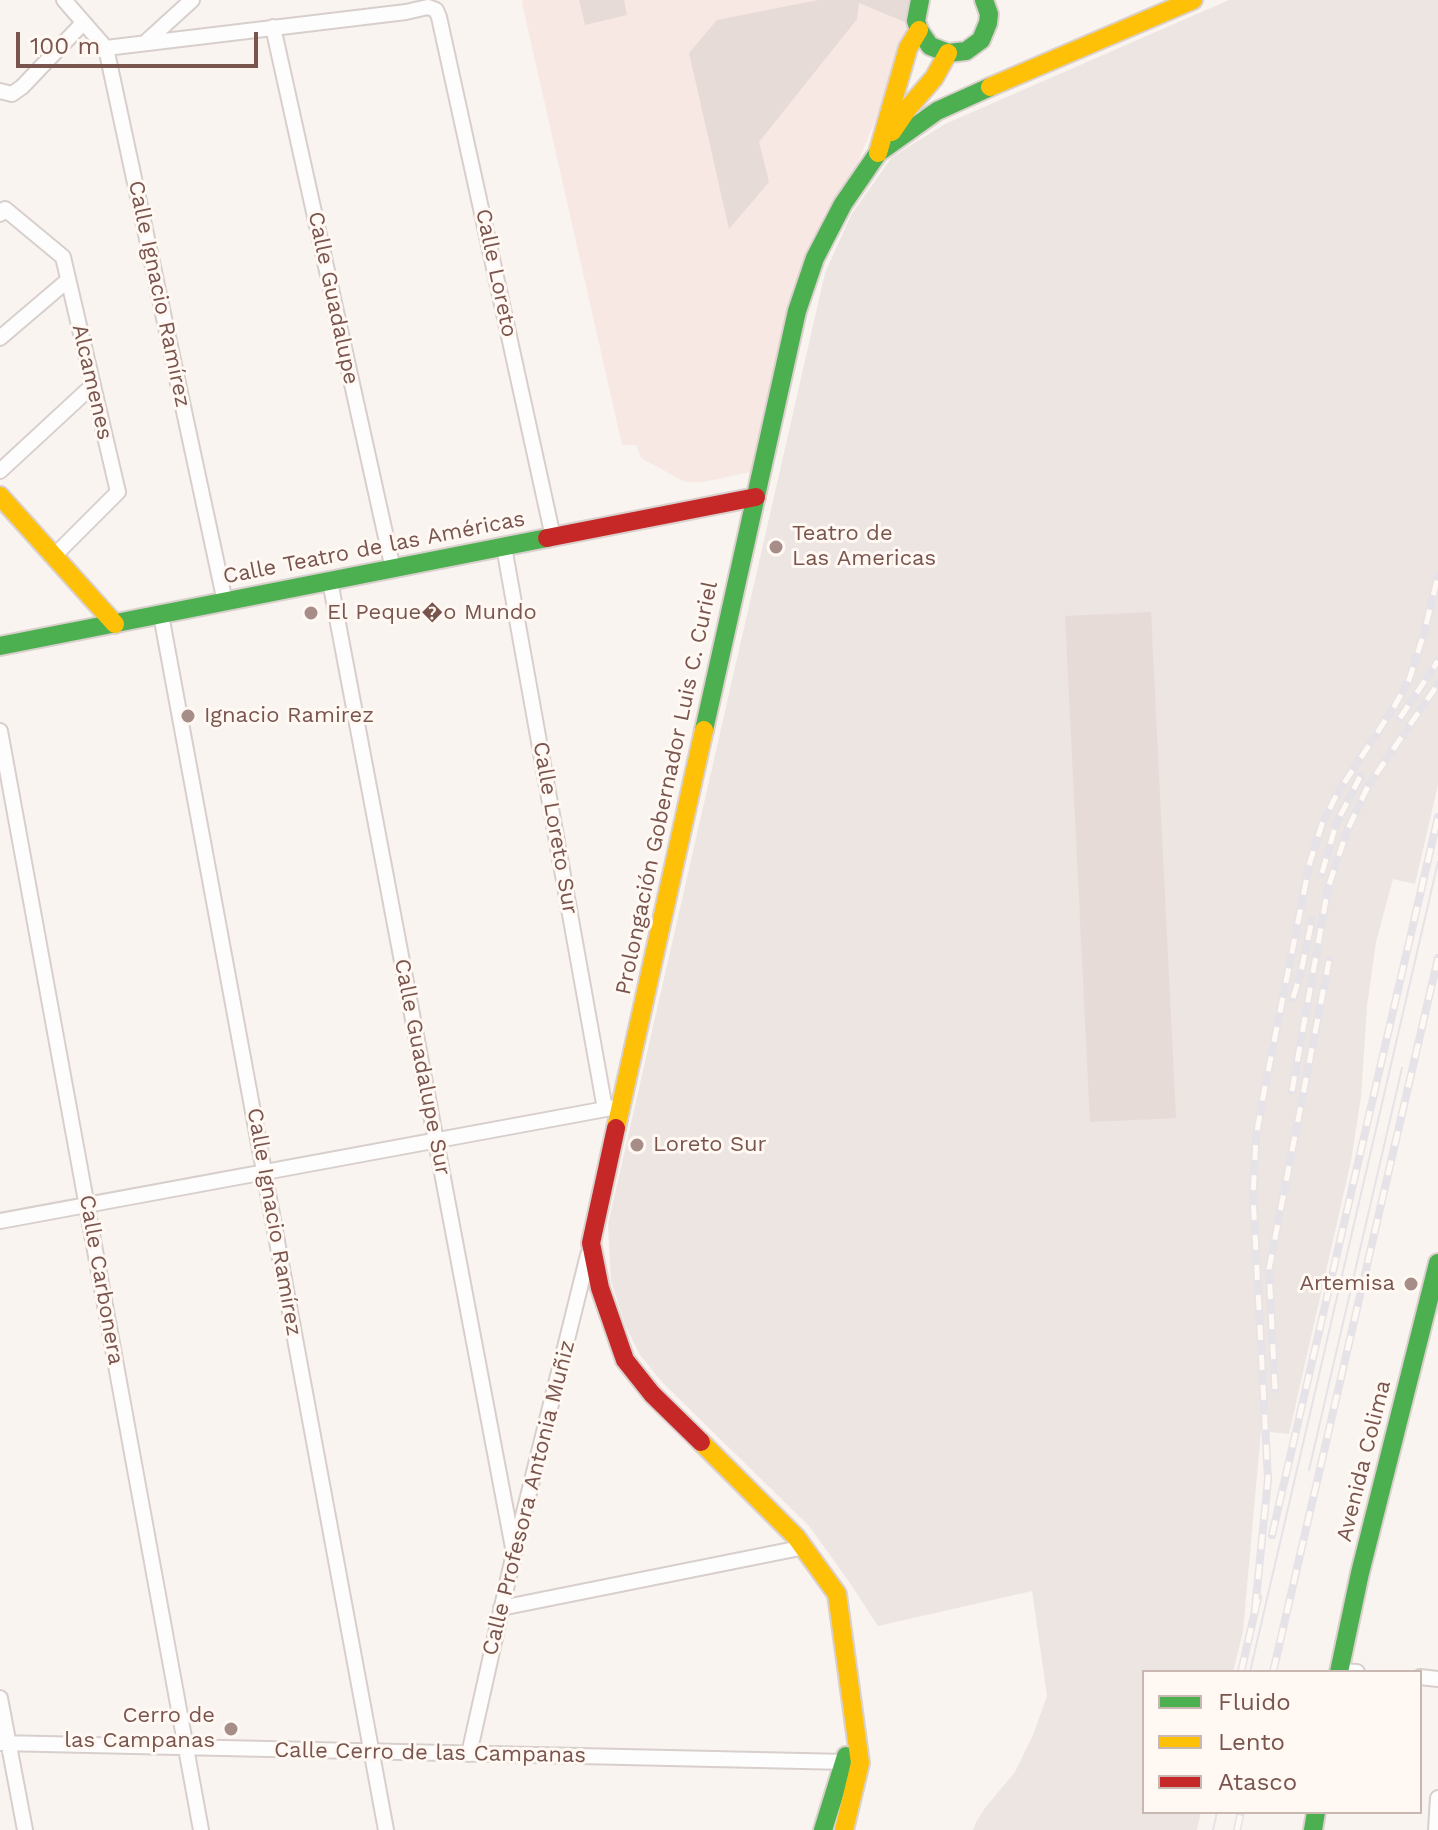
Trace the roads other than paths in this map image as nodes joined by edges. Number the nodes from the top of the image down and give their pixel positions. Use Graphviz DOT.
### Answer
graph roads {
  1 [pos="64,0"];
  2 [pos="192,0"];
  3 [pos="920,0"];
  4 [pos="1008,0"];
  5 [pos="1193,0"];
  6 [pos="405,6"];
  7 [pos="986,7"];
  8 [pos="83,23"];
  9 [pos="273,27"];
  10 [pos="919,30"];
  11 [pos="145,42"];
  12 [pos="106,48"];
  13 [pos="948,53"];
  14 [pos="0,91"];
  15 [pos="878,153"];
  16 [pos="2,212"];
  17 [pos="68,280"];
  18 [pos="0,338"];
  19 [pos="92,386"];
  20 [pos="0,471"];
  21 [pos="756,497"];
  22 [pos="1,499"];
  23 [pos="553,537"];
  24 [pos="504,547"];
  25 [pos="54,556"];
  26 [pos="393,569"];
  27 [pos="330,581"];
  28 [pos="225,602"];
  29 [pos="161,615"];
  30 [pos="115,624"];
  31 [pos="0,646"];
  32 [pos="0,731"];
  33 [pos="613,1108"];
  34 [pos="436,1141"];
  35 [pos="265,1172"];
  36 [pos="87,1205"];
  37 [pos="0,1221"];
  38 [pos="591,1243"];
  39 [pos="1438,1269"];
  40 [pos="1435,1298"];
  41 [pos="805,1547"];
  42 [pos="514,1553"];
  43 [pos="501,1608"];
  44 [pos="1345,1670"];
  45 [pos="0,1698"];
  46 [pos="4,1743"];
  47 [pos="186,1747"];
  48 [pos="372,1752"];
  49 [pos="469,1754"];
  50 [pos="852,1763"];
  51 [pos="1438,1798"];
  52 [pos="25,1830"];
  53 [pos="201,1830"];
  54 [pos="386,1830"];
  55 [pos="823,1830"];
  56 [pos="844,1830"];
  57 [pos="1436,1830"];
  1 -- 8 [label="street"];
  2 -- 11 [label="street"];
  3 -- 10 [label="main road"];
  4 -- 7 [label="main road"];
  5 -- 15 [label="main road, Prolongación Gobernador Luis C. Curiel"];
  6 -- 9 [label="street"];
  6 -- 23 [label="street, Calle Loreto"];
  7 -- 13 [label="main road"];
  8 -- 12 [label="street"];
  8 -- 14 [label="street"];
  9 -- 11 [label="street"];
  9 -- 26 [label="street, Calle Guadalupe"];
  10 -- 13 [label="main road"];
  10 -- 15 [label="main road"];
  11 -- 12 [label="street"];
  12 -- 28 [label="street, Calle Ignacio Ramírez"];
  13 -- 15 [label="main road"];
  15 -- 21 [label="main road, Prolongación Gobernador Luis C. Curiel"];
  16 -- 17 [label="street, Alcamenes"];
  17 -- 18 [label="street"];
  17 -- 19 [label="street, Alcamenes"];
  19 -- 20 [label="street"];
  19 -- 25 [label="street, Alcamenes"];
  21 -- 23 [label="main road, Calle Teatro de las Américas"];
  21 -- 33 [label="main road, Prolongación Gobernador Luis C. Curiel"];
  22 -- 25 [label="main road"];
  23 -- 24 [label="main road, Calle Teatro de las Américas"];
  24 -- 26 [label="main road, Calle Teatro de las Américas"];
  24 -- 33 [label="street, Calle Loreto Sur"];
  25 -- 30 [label="main road"];
  26 -- 27 [label="main road, Calle Teatro de las Américas"];
  27 -- 28 [label="main road, Calle Teatro de las Américas"];
  27 -- 34 [label="street, Calle Guadalupe Sur"];
  28 -- 29 [label="main road, Calle Teatro de las Américas"];
  29 -- 30 [label="main road, Calle Teatro de las Américas"];
  29 -- 35 [label="street, Calle Ignacio Ramírez"];
  30 -- 31 [label="main road, Calle Teatro de las Américas"];
  32 -- 36 [label="street, Calle Carbonera"];
  33 -- 34 [label="street"];
  33 -- 38 [label="main road, Prolongación Gobernador Luis C. Curiel"];
  34 -- 35 [label="street"];
  34 -- 42 [label="street, Calle Guadalupe Sur"];
  35 -- 36 [label="street"];
  35 -- 48 [label="street, Calle Ignacio Ramírez"];
  36 -- 37 [label="street"];
  36 -- 47 [label="street, Calle Carbonera"];
  38 -- 41 [label="main road, Prolongación Gobernador Luis C. Curiel"];
  38 -- 42 [label="street, Calle Profesora Antonia Muñiz"];
  39 -- 40 [label="main road, Avenida Colima"];
  40 -- 44 [label="main road, Avenida Colima"];
  41 -- 43 [label="street"];
  41 -- 50 [label="main road, Prolongación Gobernador Luis C. Curiel"];
  42 -- 43 [label="street, Calle Profesora Antonia Muñiz"];
  43 -- 49 [label="street, Calle Profesora Antonia Muñiz"];
  45 -- 46 [label="street"];
  46 -- 47 [label="street, Calle Cerro de las Campanas"];
  46 -- 52 [label="street"];
  47 -- 48 [label="street, Calle Cerro de las Campanas"];
  47 -- 53 [label="street, Calle Carbonera"];
  48 -- 49 [label="street, Calle Cerro de las Campanas"];
  48 -- 54 [label="street, Calle Ignacio Ramírez"];
  49 -- 50 [label="street, Calle Cerro de las Campanas"];
  50 -- 55 [label="main road, Prolongación Gobernador Luis C. Curiel"];
  50 -- 56 [label="main road, Prolongación Gobernador Luis C. Curiel"];
  51 -- 57 [label="street"];
}
